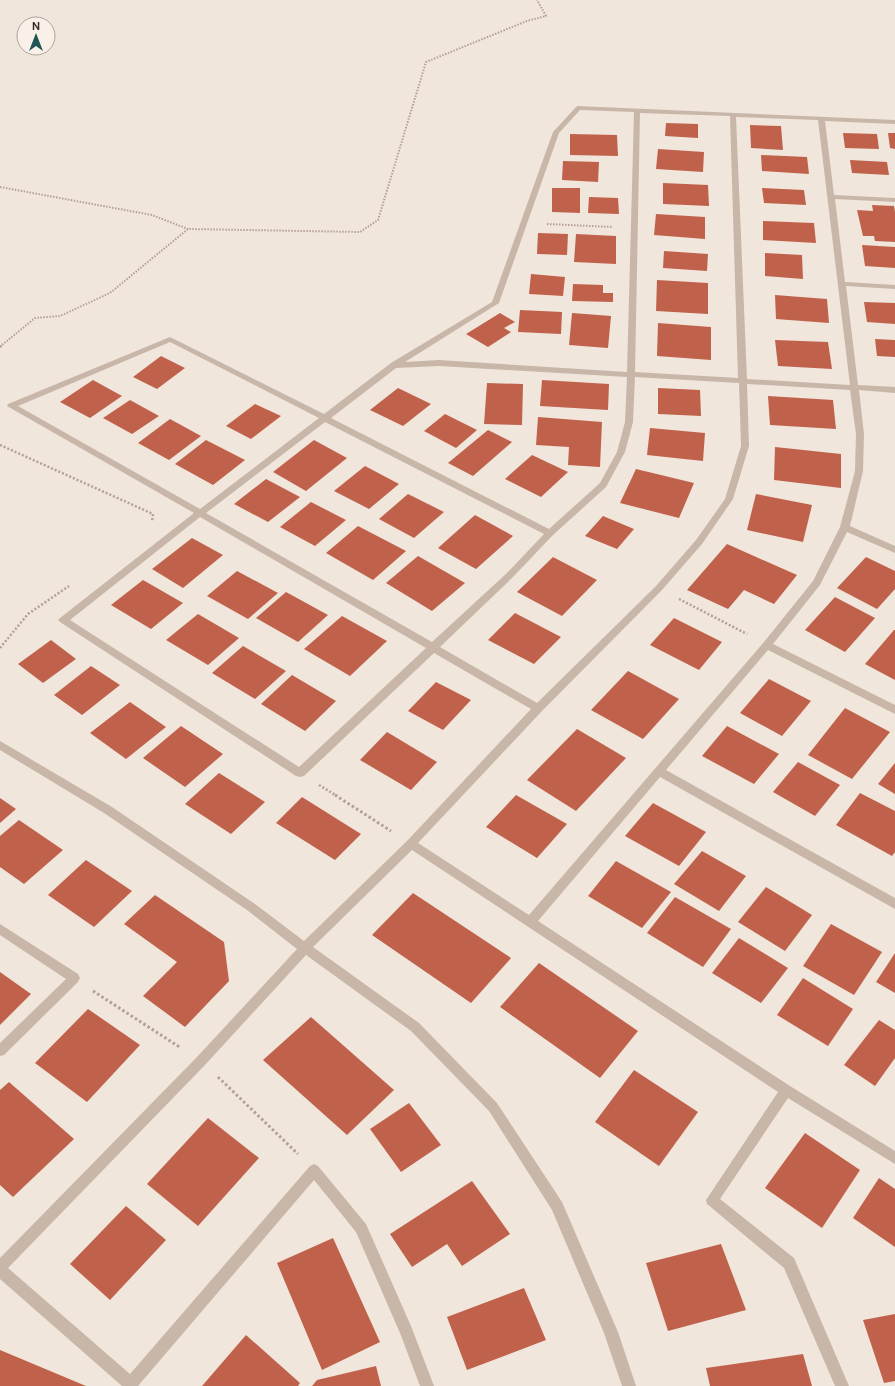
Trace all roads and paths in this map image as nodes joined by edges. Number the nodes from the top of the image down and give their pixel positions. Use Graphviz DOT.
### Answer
graph roads {
  1 [pos="537,0"];
  2 [pos="637,110"];
  3 [pos="733,115"];
  4 [pos="822,118"];
  5 [pos="895,122"];
  6 [pos="0,187"];
  7 [pos="832,197"];
  8 [pos="895,200"];
  9 [pos="524,223"];
  10 [pos="635,228"];
  11 [pos="188,230"];
  12 [pos="843,284"];
  13 [pos="895,287"];
  14 [pos="0,346"];
  15 [pos="394,365"];
  16 [pos="631,373"];
  17 [pos="743,380"];
  18 [pos="855,387"];
  19 [pos="895,390"];
  20 [pos="326,418"];
  21 [pos="0,445"];
  22 [pos="200,513"];
  23 [pos="152,527"];
  24 [pos="845,527"];
  25 [pos="550,532"];
  26 [pos="895,550"];
  27 [pos="74,582"];
  28 [pos="659,588"];
  29 [pos="767,645"];
  30 [pos="0,648"];
  31 [pos="432,648"];
  32 [pos="538,708"];
  33 [pos="895,710"];
  34 [pos="0,745"];
  35 [pos="658,771"];
  36 [pos="300,774"];
  37 [pos="412,844"];
  38 [pos="895,904"];
  39 [pos="531,921"];
  40 [pos="0,929"];
  41 [pos="305,948"];
  42 [pos="74,978"];
  43 [pos="0,1051"];
  44 [pos="201,1061"];
  45 [pos="786,1090"];
  46 [pos="895,1158"];
  47 [pos="314,1170"];
  48 [pos="0,1266"];
  49 [pos="0,1270"];
  50 [pos="130,1384"];
  51 [pos="427,1386"];
  52 [pos="629,1386"];
  53 [pos="842,1386"];
  1 -- 11 [label="path"];
  2 -- 3 [label="street"];
  2 -- 9 [label="street"];
  2 -- 10 [label="street"];
  3 -- 4 [label="street"];
  3 -- 17 [label="street"];
  4 -- 5 [label="street"];
  4 -- 7 [label="street"];
  6 -- 11 [label="path"];
  7 -- 8 [label="street"];
  7 -- 12 [label="street"];
  9 -- 10 [label="path"];
  9 -- 15 [label="street"];
  10 -- 16 [label="street"];
  11 -- 14 [label="path"];
  12 -- 13 [label="street"];
  12 -- 18 [label="street"];
  15 -- 16 [label="street"];
  15 -- 20 [label="street"];
  16 -- 17 [label="street"];
  16 -- 25 [label="street"];
  17 -- 18 [label="street"];
  17 -- 28 [label="street"];
  18 -- 19 [label="street"];
  18 -- 24 [label="street"];
  20 -- 22 [label="street"];
  20 -- 22 [label="street"];
  20 -- 25 [label="street"];
  21 -- 23 [label="path"];
  22 -- 31 [label="street"];
  22 -- 36 [label="street"];
  24 -- 26 [label="street"];
  24 -- 29 [label="street"];
  25 -- 31 [label="street"];
  27 -- 30 [label="path"];
  28 -- 29 [label="path"];
  28 -- 32 [label="street"];
  29 -- 33 [label="street"];
  29 -- 35 [label="street"];
  31 -- 32 [label="street"];
  31 -- 36 [label="street"];
  32 -- 37 [label="street"];
  34 -- 41 [label="street"];
  35 -- 38 [label="street"];
  35 -- 39 [label="street"];
  36 -- 37 [label="path"];
  37 -- 39 [label="street"];
  37 -- 41 [label="street"];
  39 -- 45 [label="street"];
  40 -- 42 [label="street"];
  41 -- 44 [label="street"];
  41 -- 52 [label="street"];
  42 -- 43 [label="street"];
  42 -- 44 [label="path"];
  44 -- 47 [label="path"];
  44 -- 48 [label="street"];
  45 -- 46 [label="street"];
  45 -- 53 [label="street"];
  47 -- 50 [label="street"];
  47 -- 51 [label="street"];
  49 -- 50 [label="street"];
}
